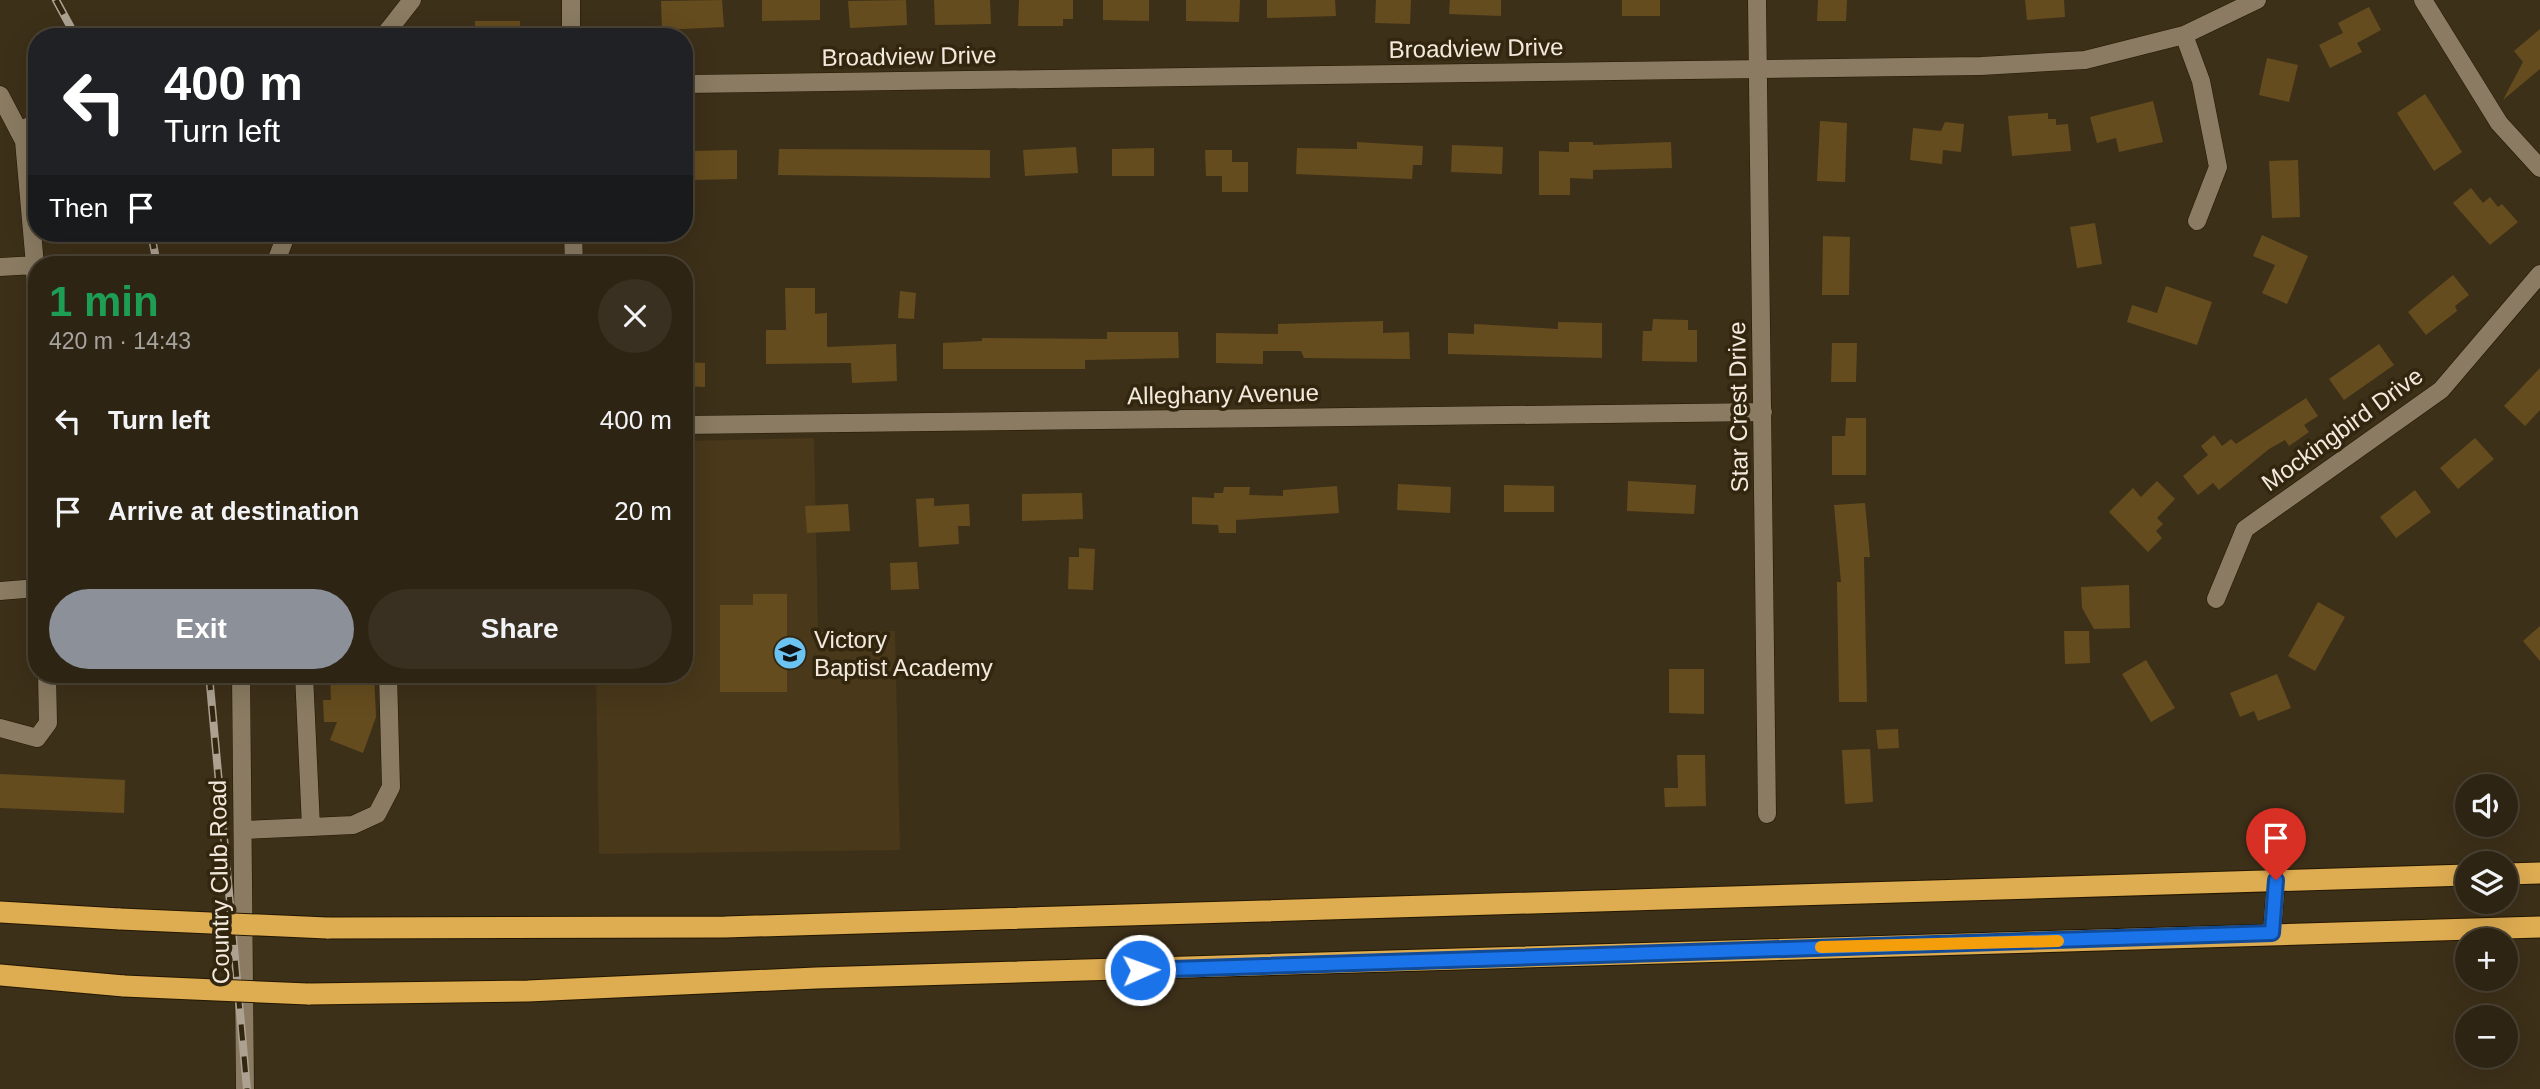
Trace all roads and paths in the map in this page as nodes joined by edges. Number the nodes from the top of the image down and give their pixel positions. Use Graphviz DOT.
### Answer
graph roads {
  1 [pos="412,0"];
  2 [pos="571,0"];
  3 [pos="1757,0"];
  4 [pos="2257,0"];
  5 [pos="2423,0"];
  6 [pos="390,28"];
  7 [pos="571,28"];
  8 [pos="2184,35"];
  9 [pos="1758,69"];
  10 [pos="693,84"];
  11 [pos="0,95"];
  12 [pos="28,127"];
  13 [pos="20,130"];
  14 [pos="2540,168"];
  15 [pos="28,186"];
  16 [pos="2197,221"];
  17 [pos="28,265"];
  18 [pos="0,267"];
  19 [pos="2540,274"];
  20 [pos="1763,412"];
  21 [pos="693,425"];
  22 [pos="28,589"];
  23 [pos="0,591"];
  24 [pos="2216,599"];
  25 [pos="47,683"];
  26 [pos="242,683"];
  27 [pos="304,683"];
  28 [pos="388,683"];
  29 [pos="0,728"];
  30 [pos="1767,814"];
  31 [pos="311,827"];
  32 [pos="243,830"];
  33 [pos="2540,873"];
  34 [pos="2518,874"];
  35 [pos="2455,875"];
  36 [pos="2276,880"];
  37 [pos="0,906"];
  38 [pos="0,912"];
  39 [pos="47,915"];
  40 [pos="2540,927"];
  41 [pos="2272,933"];
  42 [pos="0,975"];
  43 [pos="95,984"];
  44 [pos="0,985"];
  45 [pos="245,1089"];
  1 -- 6 [label="street"];
  2 -- 7 [label="street"];
  3 -- 9 [label="street, Star Crest Drive"];
  4 -- 8 [label="street, Broadview Drive"];
  5 -- 14 [label="street"];
  8 -- 9 [label="street, Broadview Drive"];
  8 -- 16 [label="street"];
  9 -- 10 [label="street, Broadview Drive"];
  9 -- 20 [label="street, Star Crest Drive"];
  11 -- 13 [label="street"];
  12 -- 13 [label="street"];
  13 -- 15 [label="street"];
  17 -- 18 [label="street"];
  19 -- 24 [label="street, Mockingbird Drive"];
  20 -- 21 [label="street, Alleghany Avenue"];
  20 -- 30 [label="street, Star Crest Drive"];
  22 -- 23 [label="street"];
  25 -- 29 [label="street"];
  26 -- 32 [label="street, Country Club Road"];
  27 -- 31 [label="street"];
  28 -- 31 [label="street"];
  31 -- 32 [label="street"];
  32 -- 45 [label="street, Country Club Road"];
  33 -- 34 [label="highway"];
  35 -- 36 [label="highway"];
  36 -- 39 [label="highway, bridge"];
  36 -- 41 [label="street"];
  37 -- 39 [label="highway"];
  38 -- 39 [label="highway"];
  40 -- 41 [label="highway"];
  41 -- 43 [label="highway, bridge"];
  42 -- 43 [label="highway"];
  43 -- 44 [label="highway"];
}
